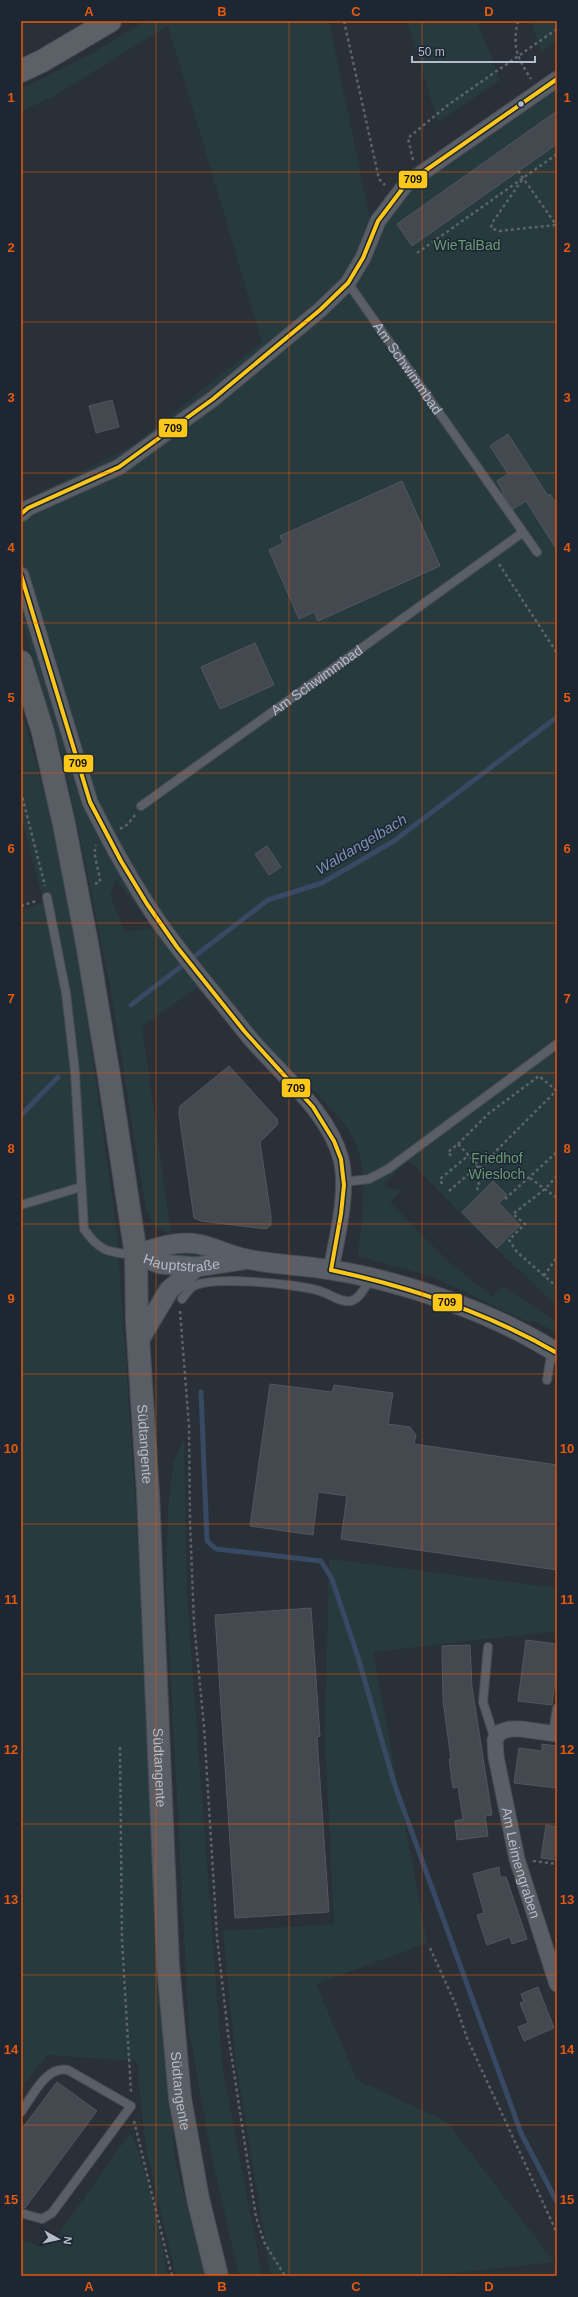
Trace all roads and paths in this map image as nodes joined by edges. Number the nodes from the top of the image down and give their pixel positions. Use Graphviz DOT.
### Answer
graph roads {
  1 [pos="110,21"];
  2 [pos="344,21"];
  3 [pos="518,21"];
  4 [pos="557,29"];
  5 [pos="517,57"];
  6 [pos="21,71"];
  7 [pos="557,79"];
  8 [pos="539,91"];
  9 [pos="557,154"];
  10 [pos="518,171"];
  11 [pos="416,177"];
  12 [pos="523,178"];
  13 [pos="395,196"];
  14 [pos="557,226"];
  15 [pos="417,253"];
  16 [pos="348,283"];
  17 [pos="21,514"];
  18 [pos="522,533"];
  19 [pos="536,552"];
  20 [pos="492,554"];
  21 [pos="21,575"];
  22 [pos="557,653"];
  23 [pos="21,662"];
  24 [pos="21,792"];
  25 [pos="141,806"];
  26 [pos="108,836"];
  27 [pos="91,885"];
  28 [pos="47,897"];
  29 [pos="557,1044"];
  30 [pos="557,1091"];
  31 [pos="458,1144"];
  32 [pos="557,1152"];
  33 [pos="469,1155"];
  34 [pos="451,1156"];
  35 [pos="478,1166"];
  36 [pos="481,1169"];
  37 [pos="557,1176"];
  38 [pos="530,1178"];
  39 [pos="344,1182"];
  40 [pos="442,1184"];
  41 [pos="81,1187"];
  42 [pos="545,1189"];
  43 [pos="450,1191"];
  44 [pos="478,1193"];
  45 [pos="557,1198"];
  46 [pos="505,1199"];
  47 [pos="21,1205"];
  48 [pos="136,1255"];
  49 [pos="557,1257"];
  50 [pos="246,1259"];
  51 [pos="196,1267"];
  52 [pos="331,1270"];
  53 [pos="544,1276"];
  54 [pos="372,1278"];
  55 [pos="557,1287"];
  56 [pos="182,1299"];
  57 [pos="138,1342"];
  58 [pos="554,1351"];
  59 [pos="547,1380"];
  60 [pos="488,1648"];
  61 [pos="557,1708"];
  62 [pos="555,1733"];
  63 [pos="495,1740"];
  64 [pos="120,1747"];
  65 [pos="517,1859"];
  66 [pos="557,1864"];
  67 [pos="430,1948"];
  68 [pos="557,1984"];
  69 [pos="131,2106"];
  70 [pos="21,2112"];
  71 [pos="21,2213"];
  72 [pos="557,2233"];
  73 [pos="172,2276"];
  74 [pos="217,2276"];
  75 [pos="285,2276"];
  1 -- 6 [label="main road"];
  2 -- 13 [label="path"];
  3 -- 5 [label="path"];
  4 -- 5 [label="path"];
  5 -- 8 [label="path"];
  5 -- 11 [label="path"];
  7 -- 8 [label="street"];
  8 -- 11 [label="street"];
  9 -- 12 [label="path"];
  10 -- 12 [label="path"];
  11 -- 13 [label="street"];
  12 -- 14 [label="path"];
  12 -- 14 [label="path"];
  12 -- 15 [label="path"];
  13 -- 16 [label="street"];
  16 -- 17 [label="street"];
  16 -- 18 [label="lane, Am Schwimmbad"];
  18 -- 19 [label="lane, Am Schwimmbad"];
  18 -- 20 [label="lane, Am Schwimmbad"];
  20 -- 22 [label="path"];
  20 -- 25 [label="lane, Am Schwimmbad"];
  21 -- 26 [label="street"];
  23 -- 48 [label="main road, Südtangente"];
  24 -- 28 [label="path"];
  25 -- 26 [label="path"];
  26 -- 27 [label="path"];
  26 -- 39 [label="street"];
  28 -- 41 [label="lane"];
  29 -- 39 [label="lane"];
  30 -- 31 [label="path"];
  30 -- 36 [label="path"];
  31 -- 33 [label="path"];
  31 -- 34 [label="path"];
  32 -- 38 [label="path"];
  33 -- 35 [label="path"];
  33 -- 40 [label="path"];
  35 -- 36 [label="path"];
  35 -- 43 [label="path"];
  36 -- 44 [label="path"];
  37 -- 42 [label="path"];
  38 -- 42 [label="path"];
  38 -- 46 [label="path"];
  39 -- 52 [label="street"];
  41 -- 47 [label="lane"];
  41 -- 48 [label="lane"];
  42 -- 45 [label="path"];
  42 -- 53 [label="path"];
  48 -- 50 [label="street, Hauptstraße"];
  48 -- 51 [label="street, Hauptstraße"];
  48 -- 57 [label="main road, Südtangente"];
  49 -- 53 [label="path"];
  50 -- 51 [label="street, Hauptstraße"];
  50 -- 52 [label="street, Hauptstraße"];
  51 -- 57 [label="street"];
  52 -- 54 [label="street, Hauptstraße"];
  53 -- 55 [label="path"];
  54 -- 56 [label="lane"];
  54 -- 58 [label="street, Hauptstraße"];
  56 -- 75 [label="path"];
  57 -- 74 [label="main road, Südtangente"];
  58 -- 59 [label="lane"];
  60 -- 63 [label="lane, Am Leimengraben"];
  61 -- 62 [label="lane"];
  62 -- 63 [label="street"];
  63 -- 65 [label="street, Am Leimengraben"];
  64 -- 69 [label="path"];
  65 -- 66 [label="path"];
  65 -- 68 [label="street, Am Leimengraben"];
  67 -- 72 [label="path"];
  69 -- 70 [label="lane"];
  69 -- 71 [label="lane"];
  69 -- 73 [label="path"];
}
